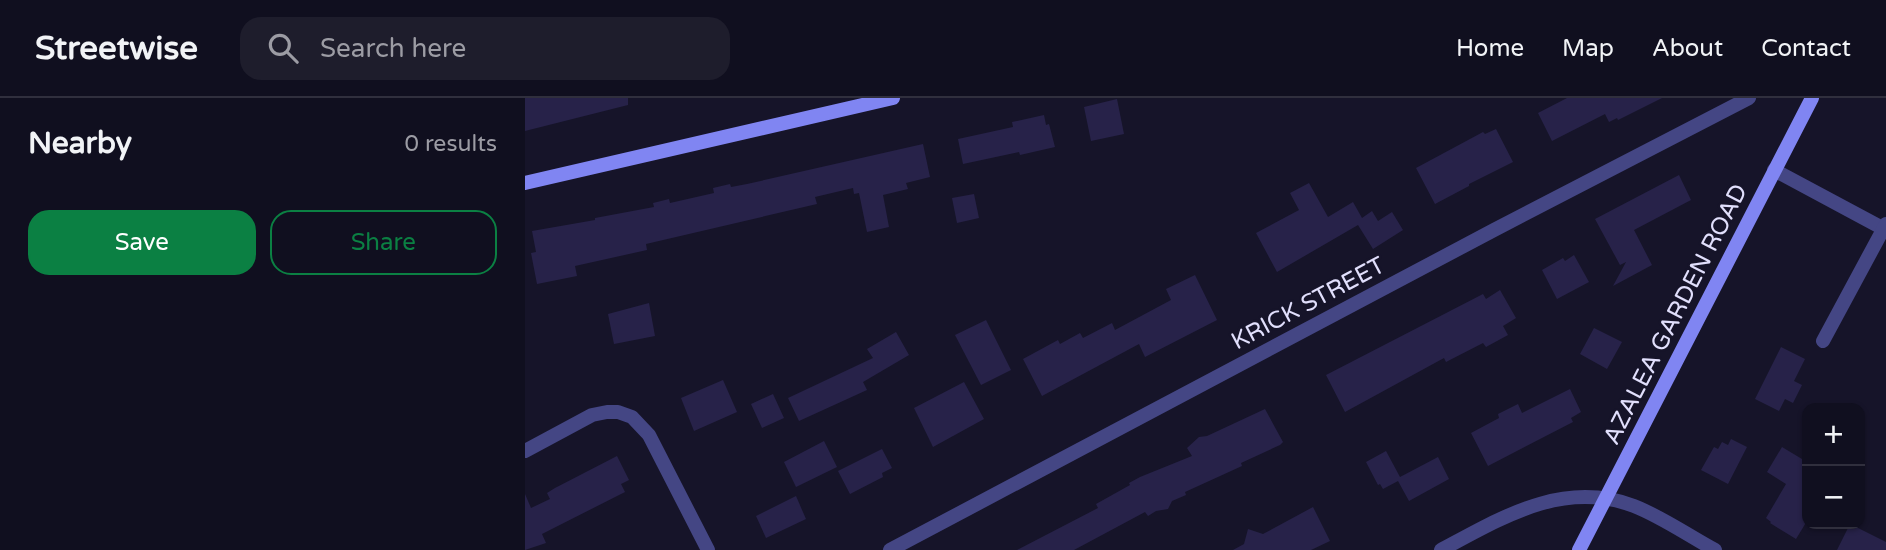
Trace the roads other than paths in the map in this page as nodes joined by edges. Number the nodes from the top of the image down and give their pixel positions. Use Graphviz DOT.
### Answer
graph roads {
  1 [pos="893,98"];
  2 [pos="1749,98"];
  3 [pos="1812,98"];
  4 [pos="1774,170"];
  5 [pos="525,183"];
  6 [pos="1885,228"];
  7 [pos="1823,341"];
  8 [pos="525,451"];
  9 [pos="1605,499"];
  10 [pos="708,550"];
  11 [pos="890,550"];
  12 [pos="1441,550"];
  13 [pos="1579,550"];
  14 [pos="1715,550"];
  1 -- 5 [label="main road"];
  2 -- 11 [label="street, KRICK STREET"];
  3 -- 4 [label="main road, AZALEA GARDEN ROAD"];
  4 -- 6 [label="street"];
  4 -- 9 [label="main road, AZALEA GARDEN ROAD"];
  6 -- 7 [label="street"];
  8 -- 10 [label="street"];
  9 -- 12 [label="street"];
  9 -- 13 [label="main road, AZALEA GARDEN ROAD"];
  9 -- 14 [label="street"];
}
